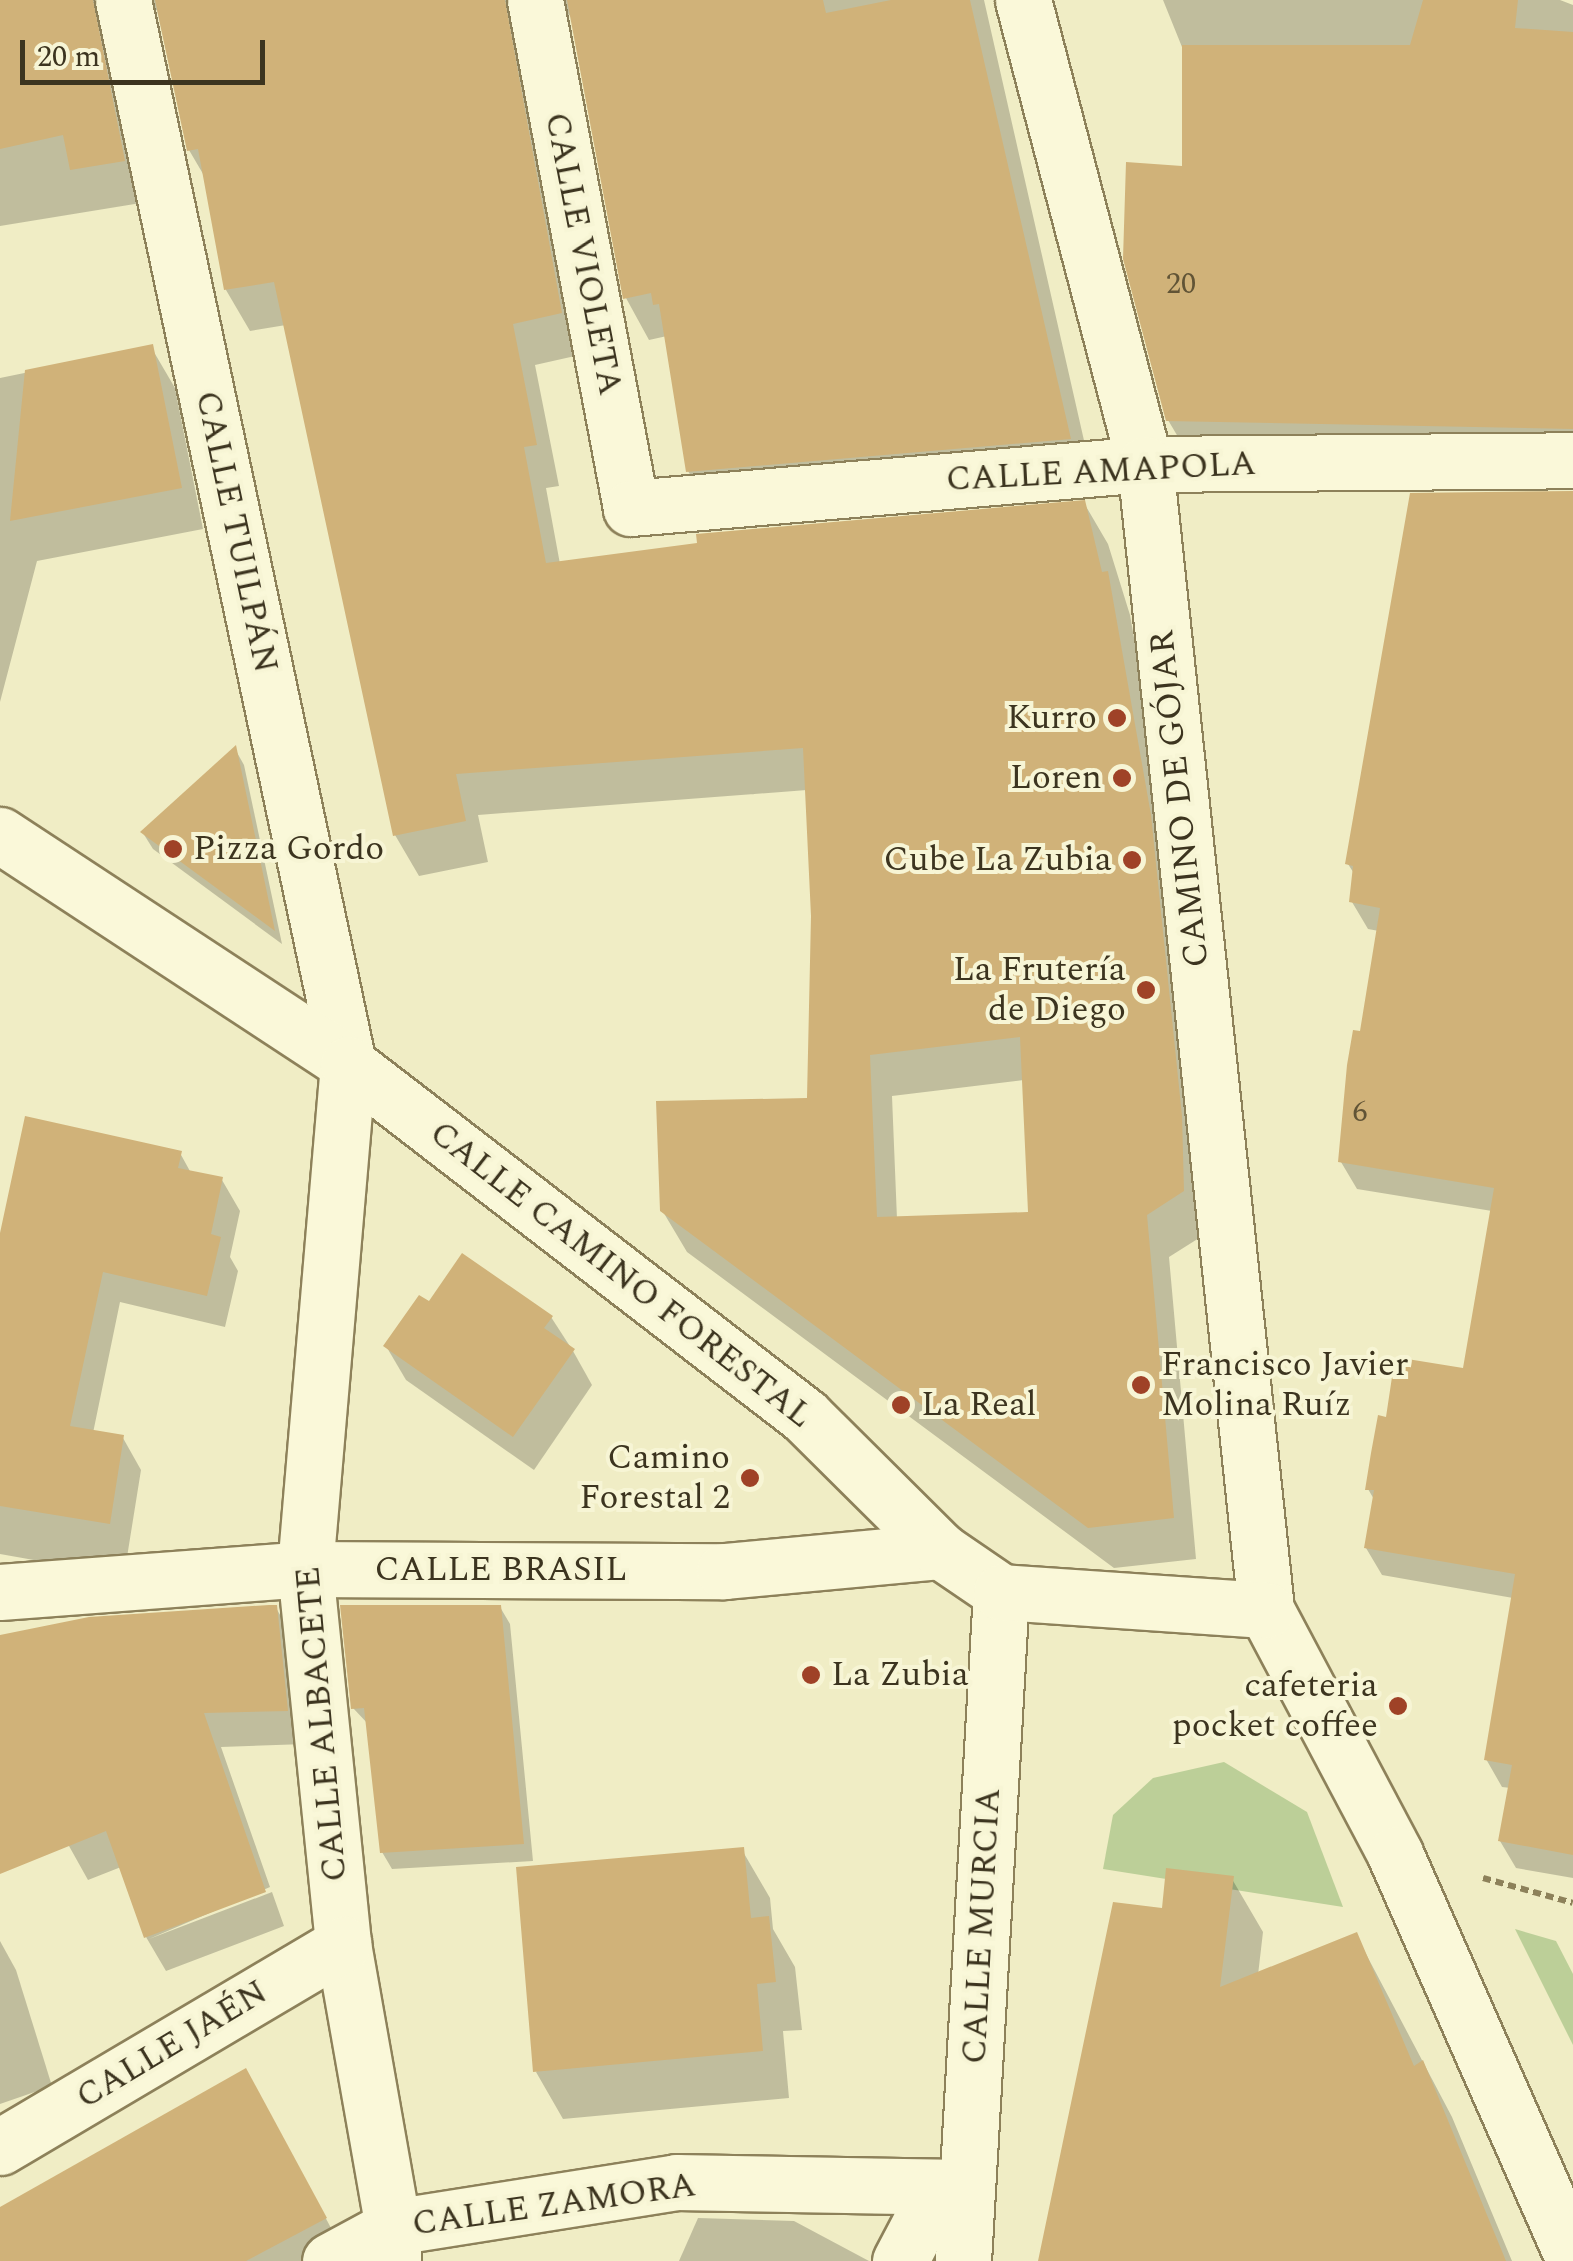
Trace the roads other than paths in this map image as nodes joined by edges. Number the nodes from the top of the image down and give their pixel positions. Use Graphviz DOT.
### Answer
graph roads {
  1 [pos="123,0"];
  2 [pos="535,0"];
  3 [pos="1023,0"];
  4 [pos="1573,460"];
  5 [pos="1145,464"];
  6 [pos="631,508"];
  7 [pos="0,834"];
  8 [pos="348,1064"];
  9 [pos="941,1550"];
  10 [pos="304,1569"];
  11 [pos="0,1592"];
  12 [pos="1001,1592"];
  13 [pos="1266,1610"];
  14 [pos="343,1944"];
  15 [pos="0,2147"];
  16 [pos="952,2188"];
  17 [pos="393,2244"];
  18 [pos="1573,2257"];
  19 [pos="330,2261"];
  20 [pos="900,2261"];
  21 [pos="963,2261"];
  1 -- 8 [label="street, CALLE TUILPÁN"];
  2 -- 6 [label="street, CALLE VIOLETA"];
  3 -- 5 [label="street, CAMINO DE GÓJAR"];
  4 -- 5 [label="street, CALLE AMAPOLA"];
  5 -- 6 [label="street, CALLE AMAPOLA"];
  5 -- 13 [label="street, CAMINO DE GÓJAR"];
  7 -- 8 [label="street, CALLE CAMINO FORESTAL"];
  8 -- 9 [label="street, CALLE CAMINO FORESTAL"];
  8 -- 10 [label="street, CALLE ALBACETE"];
  9 -- 10 [label="street, CALLE BRASIL"];
  9 -- 12 [label="street, CALLE CAMINO FORESTAL"];
  10 -- 11 [label="street, CALLE BRASIL"];
  10 -- 14 [label="street, CALLE ALBACETE"];
  12 -- 13 [label="street"];
  12 -- 16 [label="street, CALLE MURCIA"];
  13 -- 18 [label="street"];
  14 -- 15 [label="street, CALLE JAÉN"];
  14 -- 17 [label="street, CALLE ALBACETE"];
  16 -- 17 [label="street, CALLE ZAMORA"];
  16 -- 20 [label="street"];
  16 -- 21 [label="street, CALLE MURCIA"];
  17 -- 19 [label="street, CALLE ZAMORA"];
}
